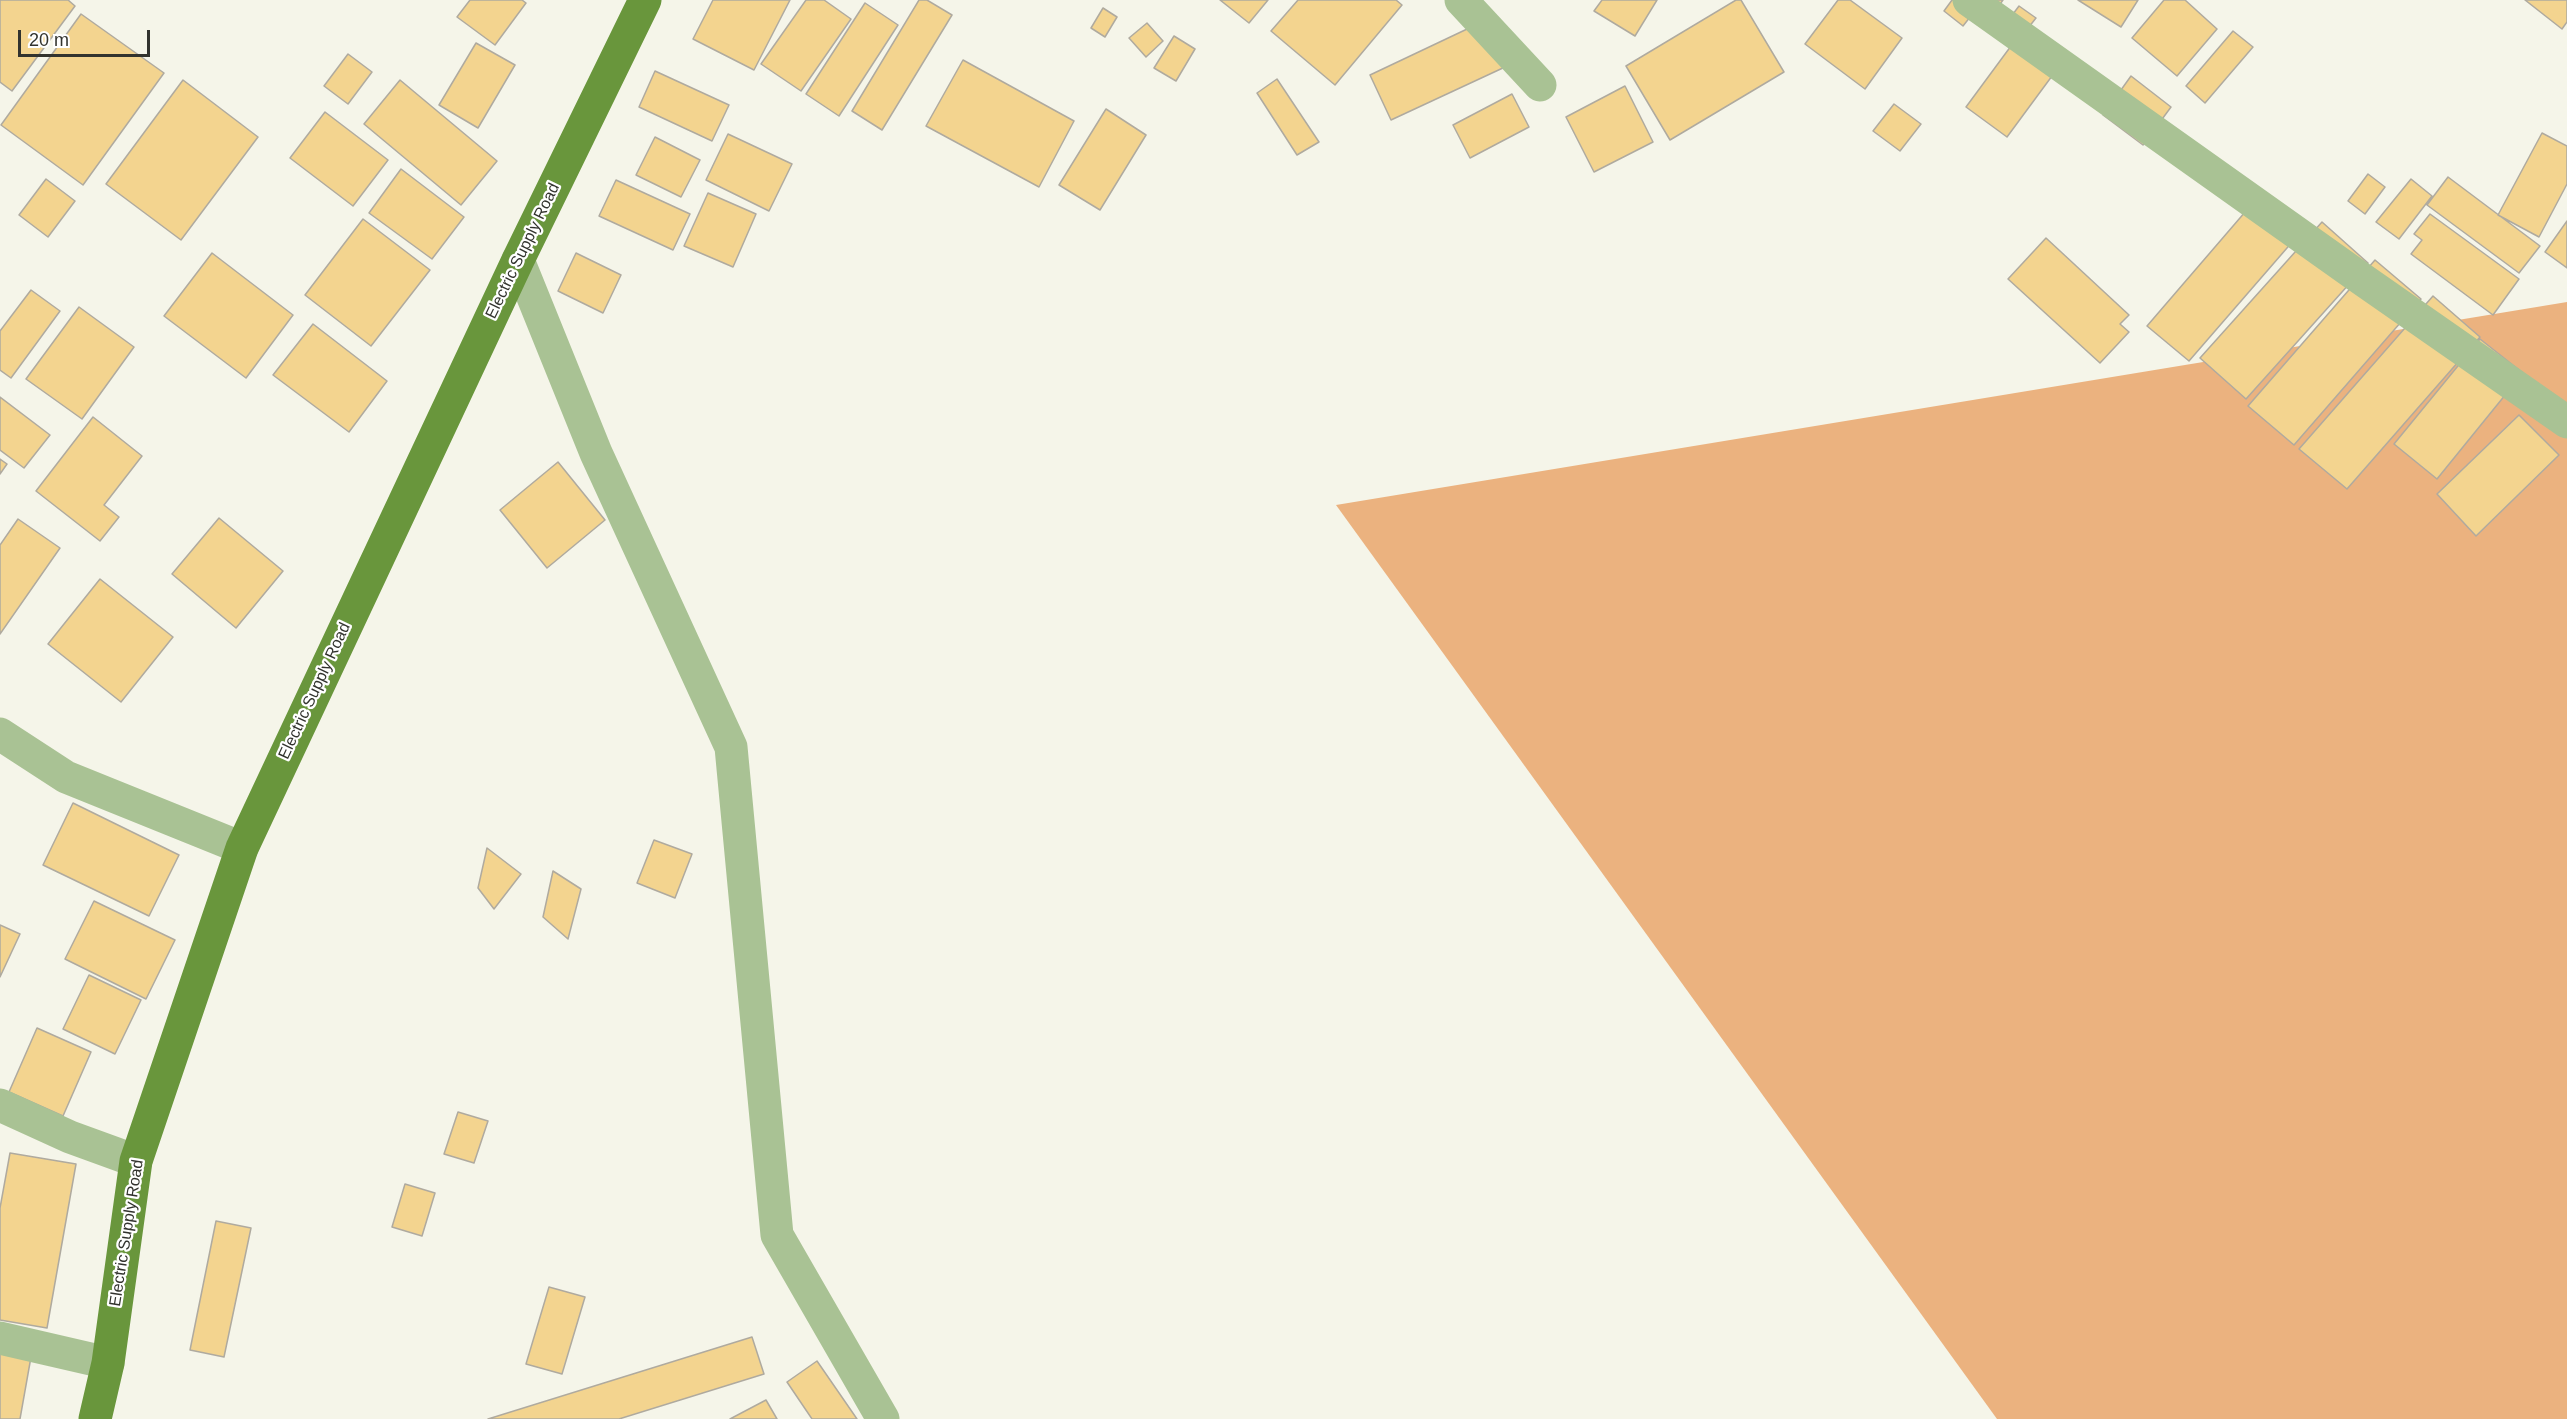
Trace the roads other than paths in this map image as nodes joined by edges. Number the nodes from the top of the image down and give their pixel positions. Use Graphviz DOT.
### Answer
graph roads {
  1 [pos="645,0"];
  2 [pos="1461,0"];
  3 [pos="1969,0"];
  4 [pos="1540,85"];
  5 [pos="518,260"];
  6 [pos="2567,422"];
  7 [pos="0,734"];
  8 [pos="242,848"];
  9 [pos="0,1105"];
  10 [pos="136,1161"];
  11 [pos="0,1338"];
  12 [pos="108,1363"];
  13 [pos="95,1419"];
  14 [pos="883,1419"];
  1 -- 5 [label="main road, Electric Supply Road"];
  2 -- 4 [label="street"];
  3 -- 6 [label="street"];
  5 -- 8 [label="main road, Electric Supply Road"];
  5 -- 14 [label="street"];
  7 -- 8 [label="street"];
  8 -- 10 [label="main road, Electric Supply Road"];
  9 -- 10 [label="street"];
  10 -- 12 [label="main road, Electric Supply Road"];
  11 -- 12 [label="street"];
  12 -- 13 [label="main road, Electric Supply Road"];
}
